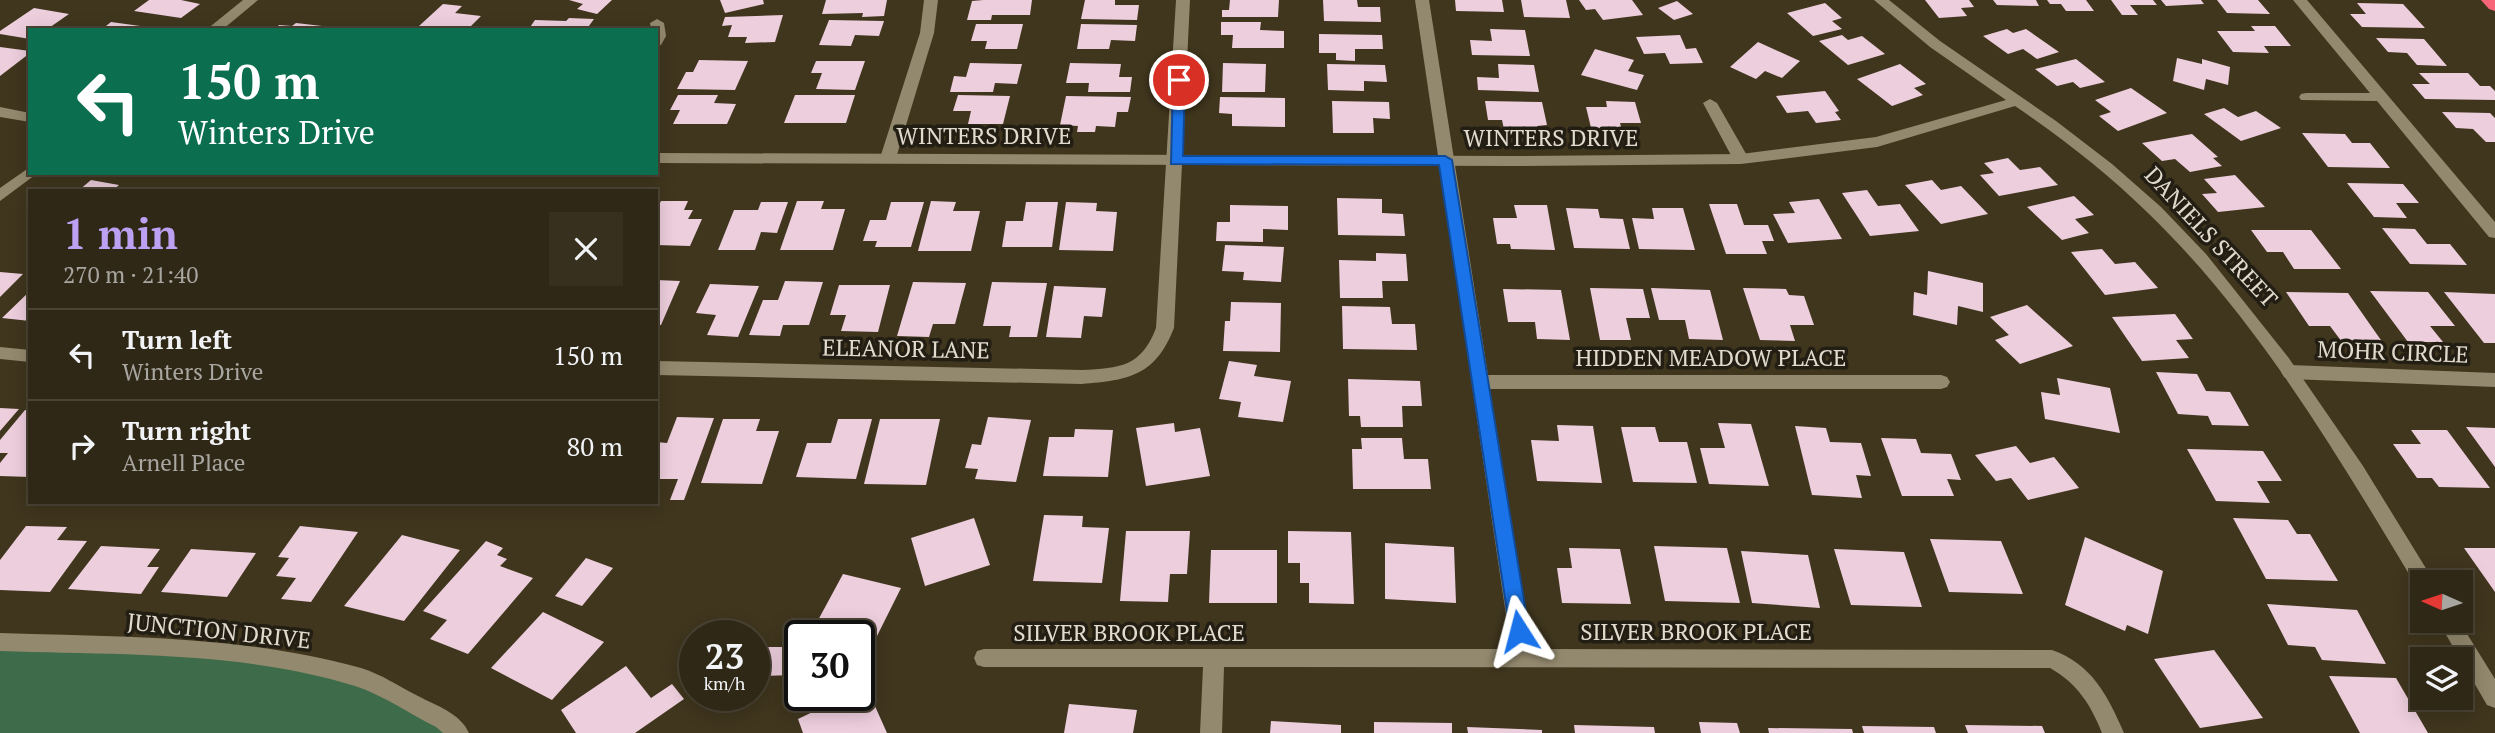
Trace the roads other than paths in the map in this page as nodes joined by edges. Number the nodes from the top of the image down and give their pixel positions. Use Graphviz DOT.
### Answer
graph roads {
  1 [pos="251,0"];
  2 [pos="931,0"];
  3 [pos="1183,0"];
  4 [pos="1423,0"];
  5 [pos="1881,0"];
  6 [pos="2300,0"];
  7 [pos="2489,0"];
  8 [pos="2495,6"];
  9 [pos="657,23"];
  10 [pos="216,28"];
  11 [pos="658,28"];
  12 [pos="2306,96"];
  13 [pos="2380,97"];
  14 [pos="2018,101"];
  15 [pos="1710,103"];
  16 [pos="0,112"];
  17 [pos="28,118"];
  18 [pos="658,158"];
  19 [pos="888,158"];
  20 [pos="1741,159"];
  21 [pos="1175,160"];
  22 [pos="1445,160"];
  23 [pos="28,174"];
  24 [pos="0,195"];
  25 [pos="2495,233"];
  26 [pos="0,353"];
  27 [pos="28,356"];
  28 [pos="658,368"];
  29 [pos="2290,372"];
  30 [pos="2495,380"];
  31 [pos="1482,382"];
  32 [pos="1941,382"];
  33 [pos="2417,570"];
  34 [pos="2457,634"];
  35 [pos="0,642"];
  36 [pos="984,658"];
  37 [pos="1523,658"];
  38 [pos="1214,660"];
  39 [pos="2489,679"];
  40 [pos="2495,698"];
  41 [pos="458,733"];
  42 [pos="1211,733"];
  43 [pos="2113,733"];
  1 -- 10 [label="street"];
  2 -- 19 [label="street"];
  3 -- 21 [label="street"];
  4 -- 22 [label="street"];
  5 -- 14 [label="street, DANIELS STREET"];
  6 -- 13 [label="street"];
  7 -- 8 [label="highway"];
  9 -- 11 [label="street"];
  12 -- 13 [label="street"];
  13 -- 25 [label="street"];
  14 -- 20 [label="street, WINTERS DRIVE"];
  14 -- 29 [label="street, DANIELS STREET"];
  15 -- 20 [label="street"];
  16 -- 17 [label="street"];
  18 -- 19 [label="street, WINTERS DRIVE"];
  19 -- 21 [label="street, WINTERS DRIVE"];
  20 -- 22 [label="street, WINTERS DRIVE"];
  21 -- 22 [label="street, WINTERS DRIVE"];
  21 -- 28 [label="street, ELEANOR LANE"];
  22 -- 31 [label="street"];
  23 -- 24 [label="street"];
  26 -- 27 [label="street"];
  29 -- 30 [label="street, MOHR CIRCLE"];
  29 -- 33 [label="street, DANIELS STREET"];
  31 -- 32 [label="street, HIDDEN MEADOW PLACE"];
  31 -- 37 [label="street"];
  34 -- 39 [label="street"];
  35 -- 41 [label="street, JUNCTION DRIVE"];
  36 -- 38 [label="street, SILVER BROOK PLACE"];
  37 -- 38 [label="street, SILVER BROOK PLACE"];
  37 -- 43 [label="street, SILVER BROOK PLACE"];
  38 -- 42 [label="street"];
  39 -- 40 [label="street"];
}
